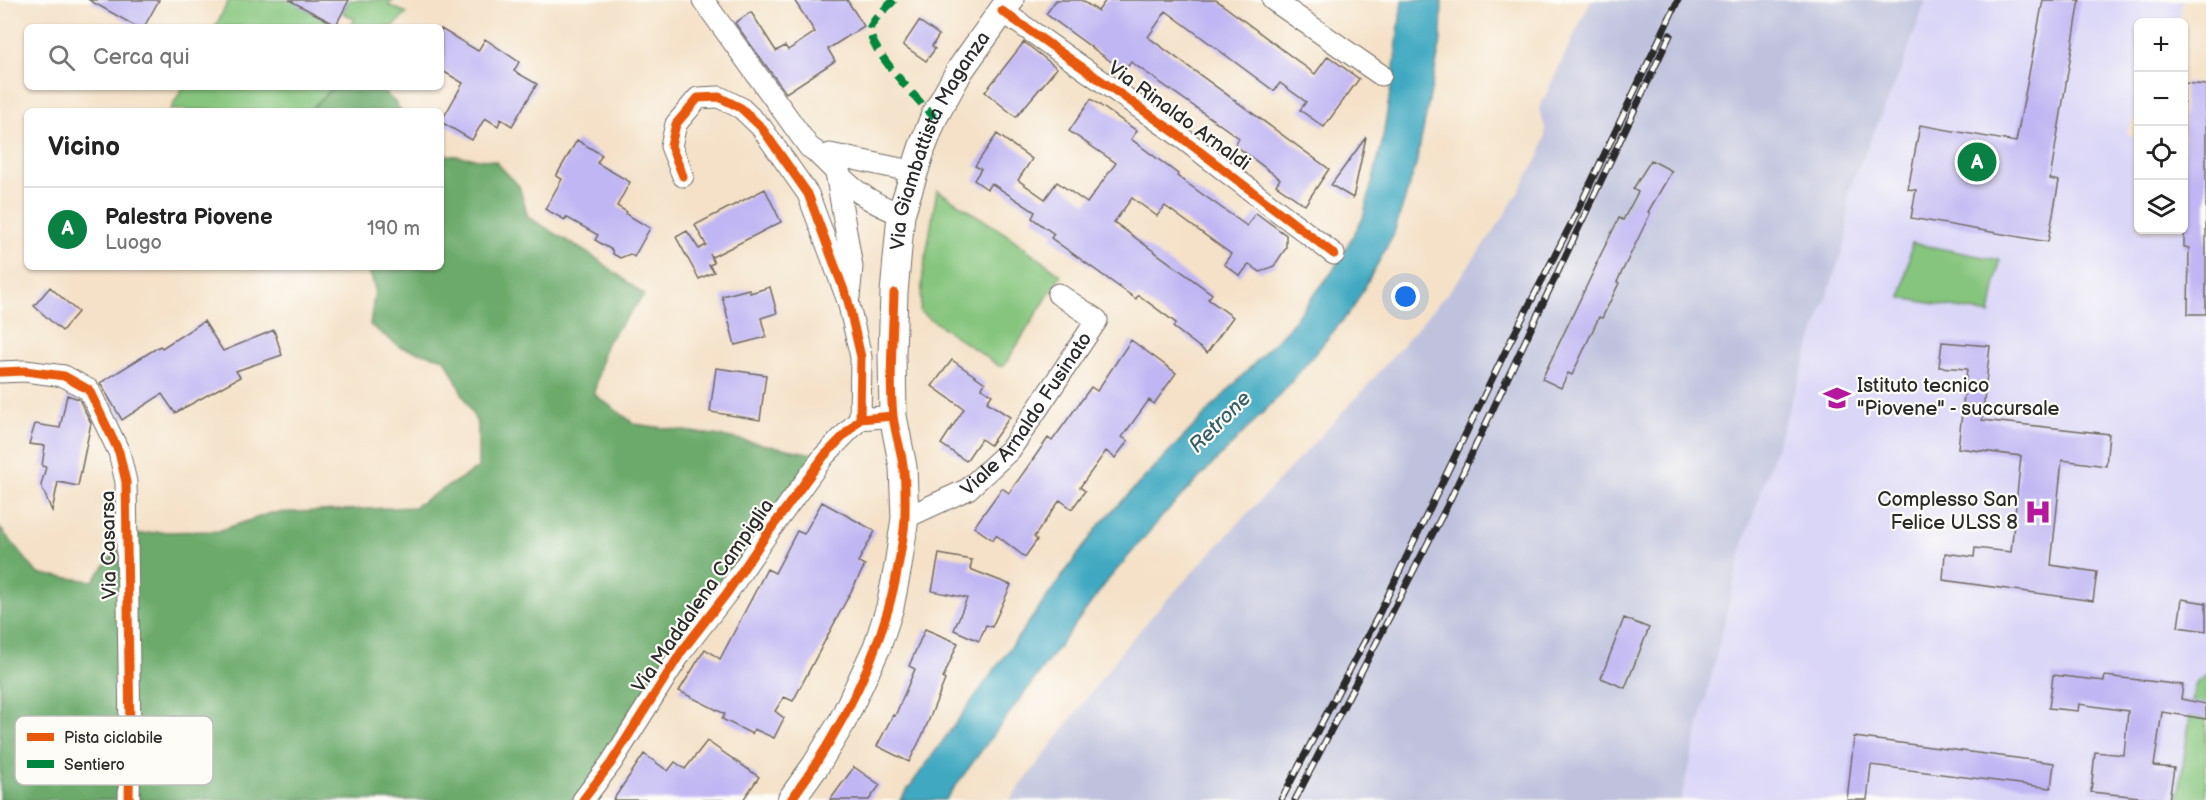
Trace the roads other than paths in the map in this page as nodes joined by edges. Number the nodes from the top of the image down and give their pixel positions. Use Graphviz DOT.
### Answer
graph roads {
  1 [pos="703,0"];
  2 [pos="1273,0"];
  3 [pos="1006,6"];
  4 [pos="1381,75"];
  5 [pos="840,165"];
  6 [pos="915,172"];
  7 [pos="683,176"];
  8 [pos="901,214"];
  9 [pos="1334,254"];
  10 [pos="1058,294"];
  11 [pos="848,301"];
  12 [pos="0,372"];
  13 [pos="893,416"];
  14 [pos="860,419"];
  15 [pos="905,518"];
  16 [pos="130,716"];
  17 [pos="129,785"];
  18 [pos="129,800"];
  19 [pos="583,800"];
  20 [pos="791,800"];
  1 -- 5 [label="street"];
  2 -- 4 [label="street"];
  3 -- 6 [label="street, Via Giambattista Maganza"];
  3 -- 9 [label="street, Via Rinaldo Arnaldi"];
  5 -- 6 [label="street"];
  5 -- 8 [label="street"];
  5 -- 11 [label="street"];
  6 -- 8 [label="street, Via Giambattista Maganza"];
  7 -- 11 [label="street"];
  8 -- 13 [label="street, Via Giambattista Maganza"];
  10 -- 15 [label="street, Viale Arnaldo Fusinato"];
  11 -- 14 [label="street"];
  12 -- 16 [label="street, Via Casarsa"];
  13 -- 14 [label="street"];
  13 -- 15 [label="street"];
  14 -- 19 [label="street, Via Maddalena Campiglia"];
  15 -- 20 [label="street"];
  17 -- 18 [label="street, Via Casarsa"];
}
